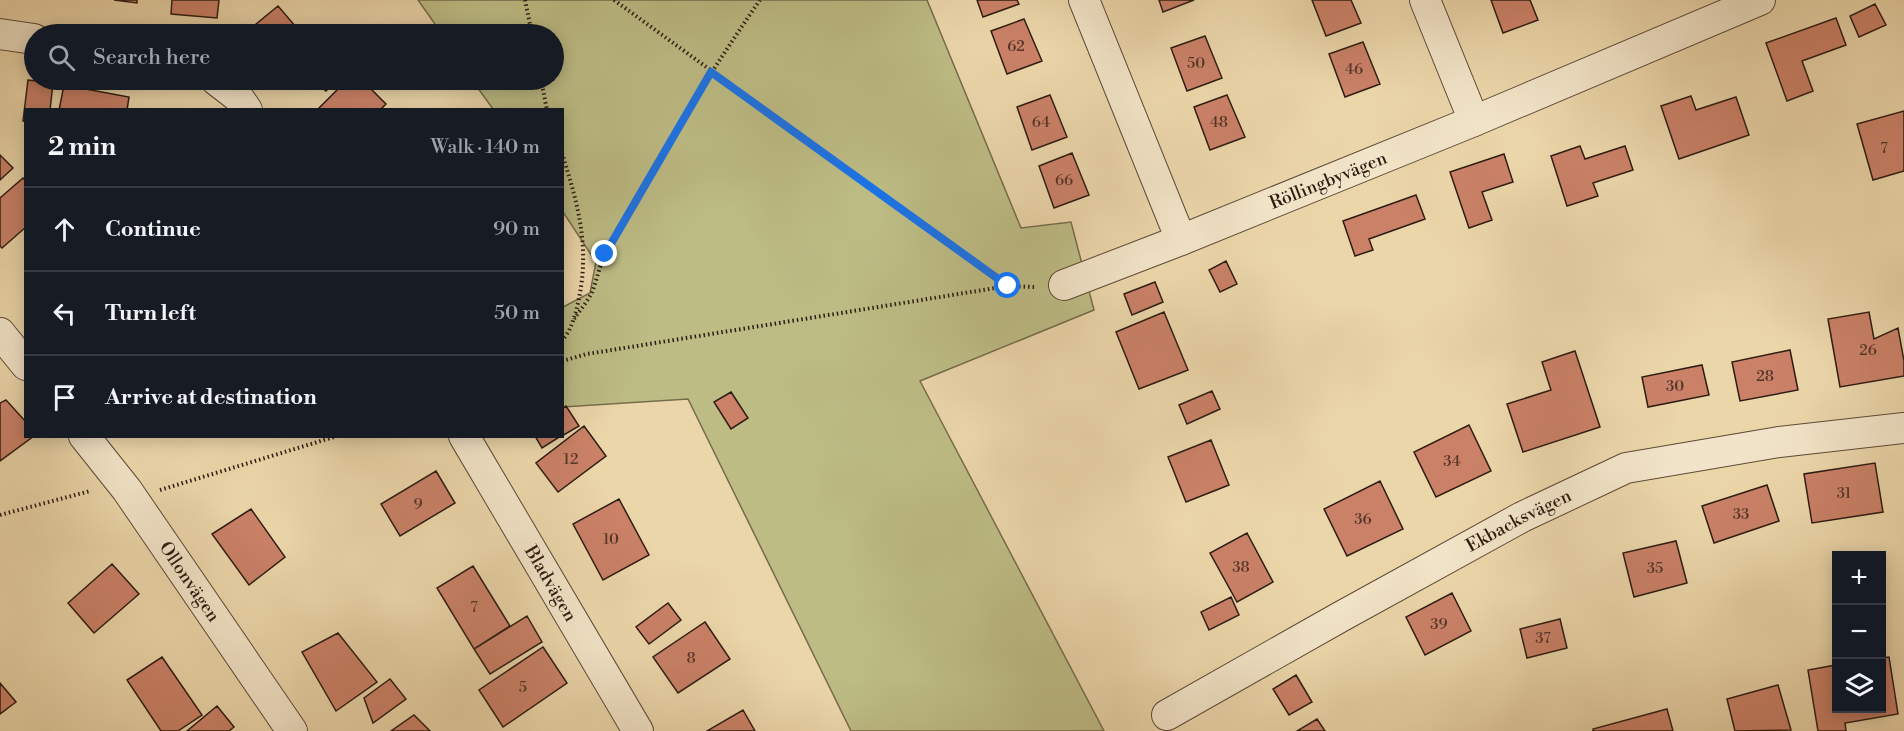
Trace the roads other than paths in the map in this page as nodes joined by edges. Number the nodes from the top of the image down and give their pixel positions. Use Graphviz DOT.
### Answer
graph roads {
  1 [pos="1084,0"];
  2 [pos="1425,0"];
  3 [pos="1757,1"];
  4 [pos="0,34"];
  5 [pos="24,38"];
  6 [pos="229,90"];
  7 [pos="246,108"];
  8 [pos="1474,121"];
  9 [pos="1181,240"];
  10 [pos="1064,285"];
  11 [pos="0,333"];
  12 [pos="24,363"];
  13 [pos="1904,428"];
  14 [pos="86,438"];
  15 [pos="465,438"];
  16 [pos="1167,715"];
  17 [pos="292,731"];
  18 [pos="638,731"];
  1 -- 9 [label="street"];
  2 -- 8 [label="street"];
  3 -- 8 [label="street, Röllingbyvägen"];
  4 -- 5 [label="street"];
  6 -- 7 [label="street"];
  8 -- 9 [label="street, Röllingbyvägen"];
  9 -- 10 [label="street, Röllingbyvägen"];
  11 -- 12 [label="street"];
  13 -- 16 [label="street, Ekbacksvägen"];
  14 -- 17 [label="street, Ollonvägen"];
  15 -- 18 [label="street, Bladvägen"];
}
